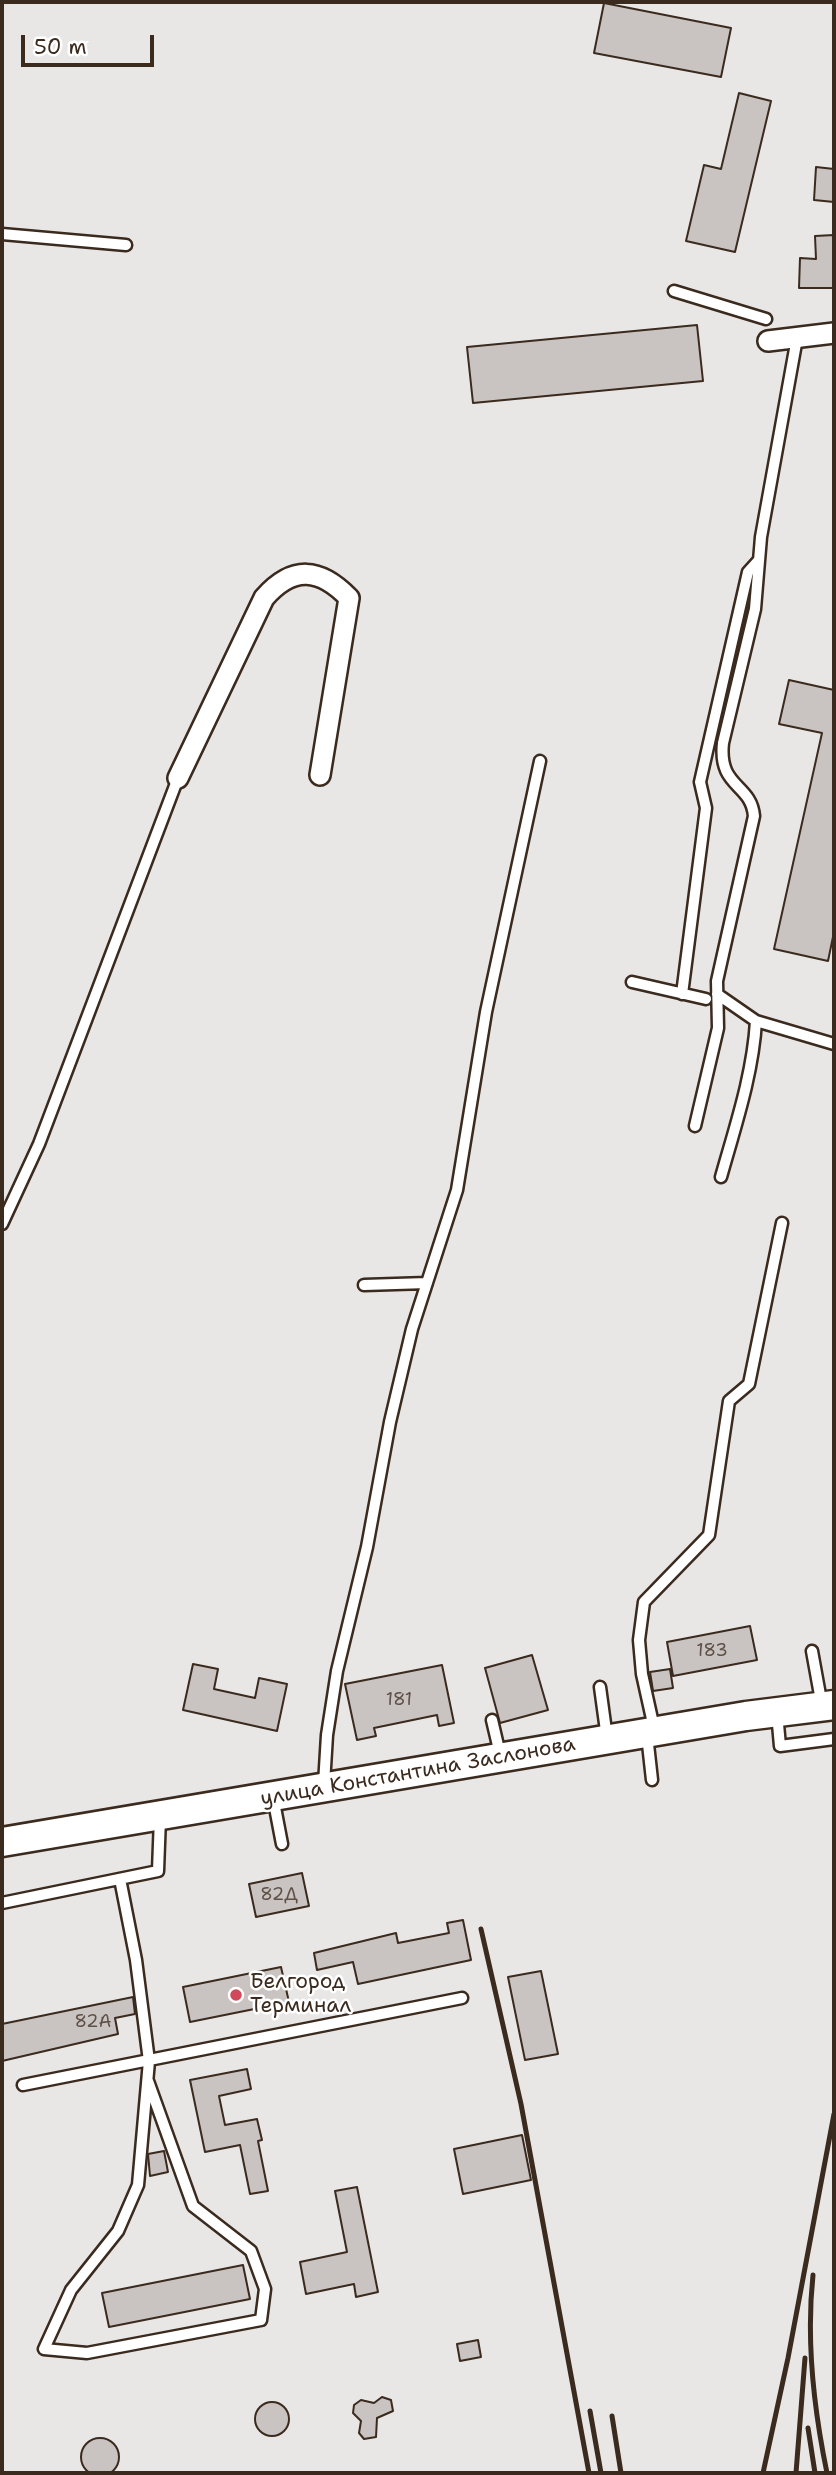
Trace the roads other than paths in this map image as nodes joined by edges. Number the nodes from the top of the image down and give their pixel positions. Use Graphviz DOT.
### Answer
graph roads {
  1 [pos="2,234"];
  2 [pos="126,245"];
  3 [pos="674,291"];
  4 [pos="766,319"];
  5 [pos="834,333"];
  6 [pos="797,338"];
  7 [pos="768,341"];
  8 [pos="758,561"];
  9 [pos="540,761"];
  10 [pos="320,775"];
  11 [pos="178,778"];
  12 [pos="632,982"];
  13 [pos="682,994"];
  14 [pos="718,994"];
  15 [pos="706,999"];
  16 [pos="756,1021"];
  17 [pos="834,1045"];
  18 [pos="695,1126"];
  19 [pos="721,1177"];
  20 [pos="782,1223"];
  21 [pos="2,1224"];
  22 [pos="427,1283"];
  23 [pos="364,1285"];
  24 [pos="812,1651"];
  25 [pos="600,1687"];
  26 [pos="828,1706"];
  27 [pos="777,1713"];
  28 [pos="492,1720"];
  29 [pos="650,1732"];
  30 [pos="834,1739"];
  31 [pos="607,1740"];
  32 [pos="501,1757"];
  33 [pos="652,1780"];
  34 [pos="323,1788"];
  35 [pos="273,1796"];
  36 [pos="160,1815"];
  37 [pos="2,1842"];
  38 [pos="282,1844"];
  39 [pos="120,1879"];
  40 [pos="2,1903"];
  41 [pos="462,1998"];
  42 [pos="149,2061"];
  43 [pos="148,2081"];
  44 [pos="23,2085"];
  1 -- 2 [label="lane"];
  3 -- 4 [label="lane"];
  5 -- 6 [label="street"];
  6 -- 7 [label="street"];
  6 -- 8 [label="lane"];
  8 -- 13 [label="lane"];
  8 -- 14 [label="lane"];
  9 -- 22 [label="lane"];
  10 -- 11 [label="street"];
  11 -- 21 [label="lane"];
  12 -- 13 [label="lane"];
  13 -- 15 [label="lane"];
  14 -- 16 [label="lane"];
  14 -- 18 [label="lane"];
  16 -- 17 [label="lane"];
  16 -- 19 [label="lane"];
  20 -- 29 [label="lane"];
  22 -- 23 [label="lane"];
  22 -- 34 [label="lane"];
  24 -- 26 [label="lane"];
  25 -- 31 [label="lane"];
  26 -- 27 [label="street, улица Константина Заслонова"];
  27 -- 29 [label="street, улица Константина Заслонова"];
  27 -- 30 [label="lane"];
  28 -- 32 [label="lane"];
  29 -- 31 [label="street, улица Константина Заслонова"];
  29 -- 33 [label="lane"];
  31 -- 32 [label="street, улица Константина Заслонова"];
  32 -- 34 [label="street, улица Константина Заслонова"];
  34 -- 35 [label="street, улица Константина Заслонова"];
  35 -- 36 [label="street, улица Константина Заслонова"];
  35 -- 38 [label="lane"];
  36 -- 37 [label="street, улица Константина Заслонова"];
  36 -- 39 [label="lane"];
  39 -- 40 [label="lane"];
  39 -- 42 [label="lane"];
  41 -- 42 [label="lane"];
  42 -- 43 [label="lane"];
  42 -- 44 [label="lane"];
  43 -- 43 [label="lane"];
}
